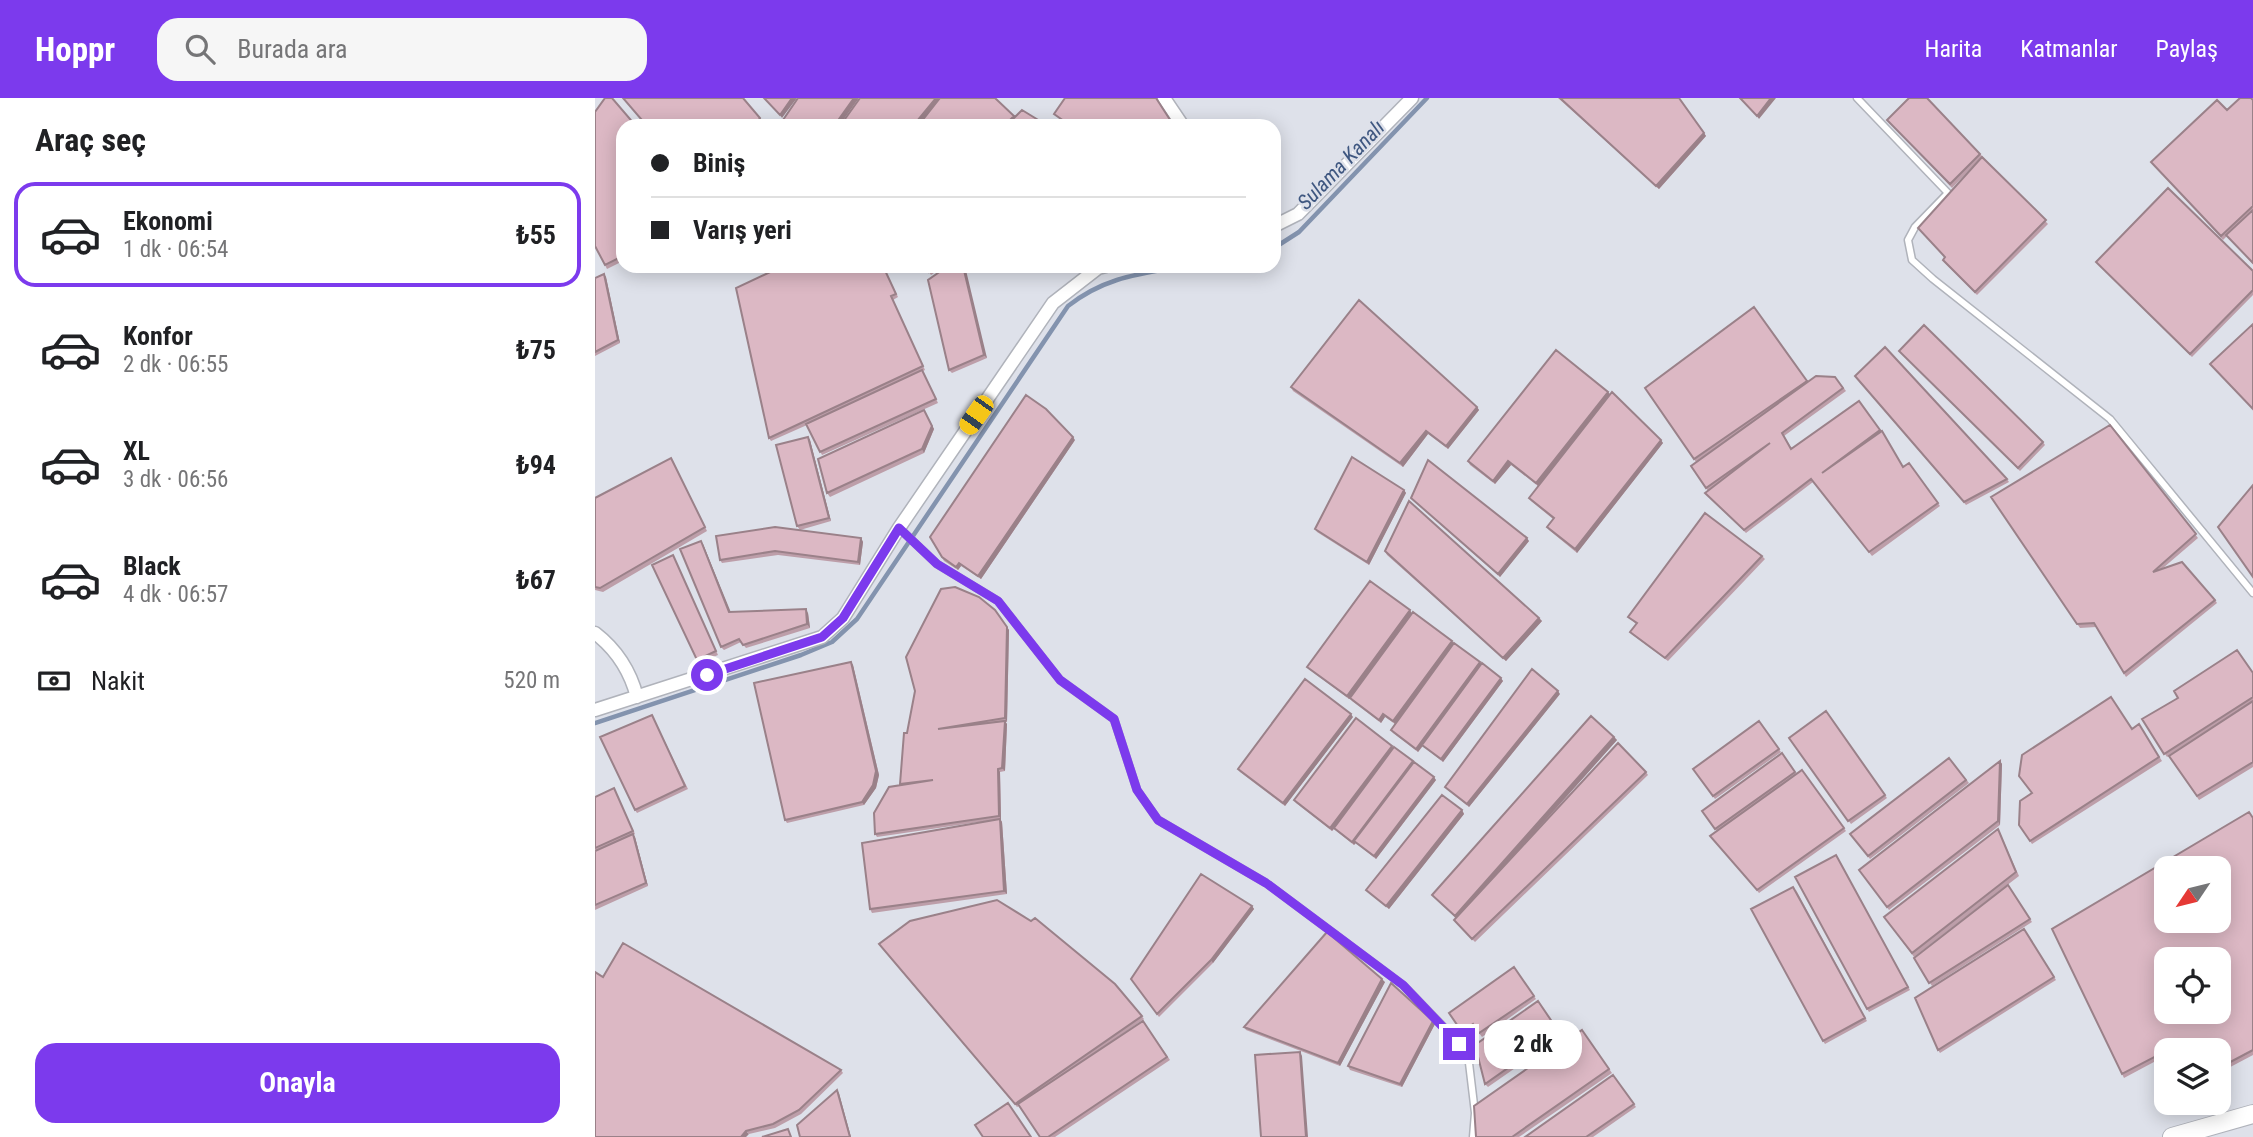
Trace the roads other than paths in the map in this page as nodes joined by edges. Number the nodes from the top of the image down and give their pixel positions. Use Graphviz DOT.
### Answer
graph roads {
  1 [pos="1164,98"];
  2 [pos="1412,98"];
  3 [pos="1857,98"];
  4 [pos="1178,119"];
  5 [pos="1281,222"];
  6 [pos="1092,273"];
  7 [pos="899,528"];
  8 [pos="2253,593"];
  9 [pos="595,633"];
  10 [pos="637,697"];
  11 [pos="595,710"];
  12 [pos="2253,1114"];
  13 [pos="1473,1137"];
  14 [pos="2172,1137"];
  1 -- 4 [label="street"];
  2 -- 5 [label="street"];
  3 -- 8 [label="lane"];
  6 -- 7 [label="street"];
  7 -- 10 [label="street"];
  7 -- 13 [label="lane"];
  9 -- 10 [label="street"];
  10 -- 11 [label="street"];
  12 -- 14 [label="street"];
}
